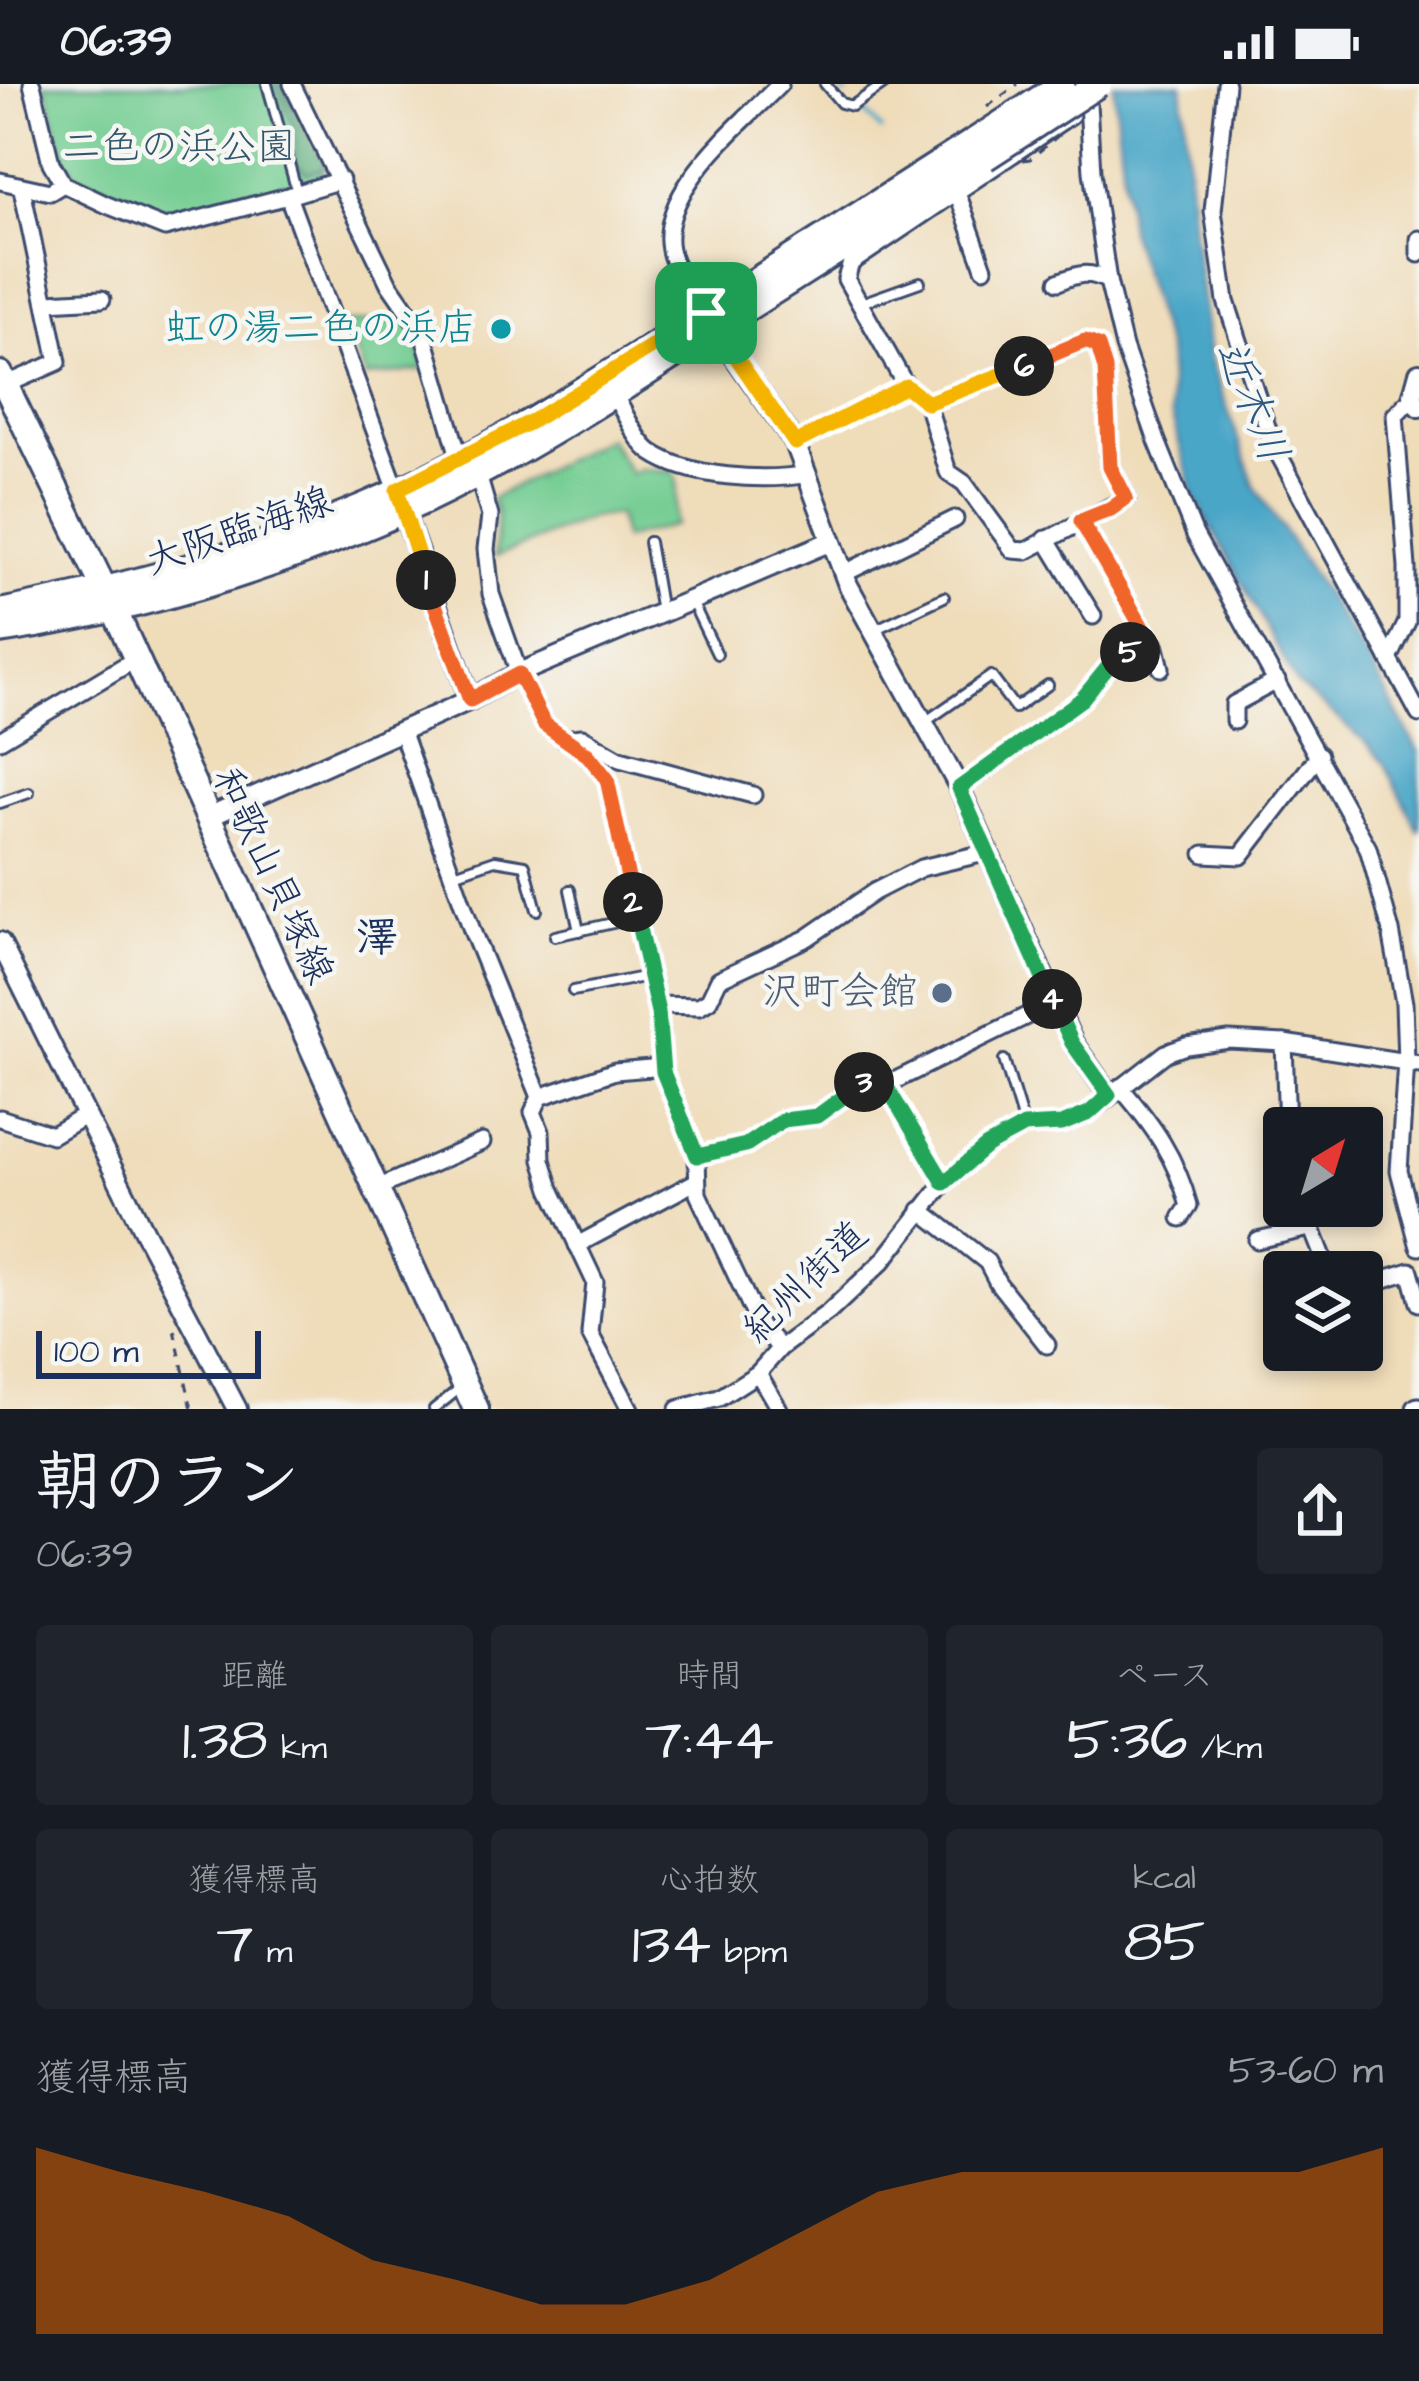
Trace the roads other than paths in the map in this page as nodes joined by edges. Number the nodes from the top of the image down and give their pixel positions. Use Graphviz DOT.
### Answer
graph roads {
  1 [pos="32,84"];
  2 [pos="267,84"];
  3 [pos="292,84"];
  4 [pos="780,84"];
  5 [pos="825,84"];
  6 [pos="884,84"];
  7 [pos="1062,84"];
  8 [pos="1080,84"];
  9 [pos="1226,84"];
  10 [pos="1094,94"];
  11 [pos="979,149"];
  12 [pos="341,180"];
  13 [pos="0,181"];
  14 [pos="63,184"];
  15 [pos="22,189"];
  16 [pos="957,192"];
  17 [pos="292,195"];
  18 [pos="1419,239"];
  19 [pos="1419,254"];
  20 [pos="983,268"];
  21 [pos="1108,281"];
  22 [pos="920,282"];
  23 [pos="1058,282"];
  24 [pos="102,299"];
  25 [pos="47,302"];
  26 [pos="860,303"];
  27 [pos="711,321"];
  28 [pos="1419,374"];
  29 [pos="3,386"];
  30 [pos="906,386"];
  31 [pos="615,397"];
  32 [pos="927,403"];
  33 [pos="1416,403"];
  34 [pos="795,443"];
  35 [pos="469,466"];
  36 [pos="808,474"];
  37 [pos="400,500"];
  38 [pos="1410,502"];
  39 [pos="955,519"];
  40 [pos="1081,521"];
  41 [pos="1046,539"];
  42 [pos="649,542"];
  43 [pos="829,542"];
  44 [pos="843,574"];
  45 [pos="944,597"];
  46 [pos="110,600"];
  47 [pos="692,601"];
  48 [pos="0,612"];
  49 [pos="662,613"];
  50 [pos="1094,616"];
  51 [pos="1413,623"];
  52 [pos="0,631"];
  53 [pos="873,631"];
  54 [pos="1150,641"];
  55 [pos="717,654"];
  56 [pos="1389,659"];
  57 [pos="134,661"];
  58 [pos="1161,668"];
  59 [pos="519,674"];
  60 [pos="1277,681"];
  61 [pos="1048,685"];
  62 [pos="470,700"];
  63 [pos="1419,714"];
  64 [pos="1234,721"];
  65 [pos="924,723"];
  66 [pos="401,730"];
  67 [pos="565,739"];
  68 [pos="0,740"];
  69 [pos="1318,754"];
  70 [pos="959,788"];
  71 [pos="29,793"];
  72 [pos="748,800"];
  73 [pos="0,803"];
  74 [pos="206,818"];
  75 [pos="989,852"];
  76 [pos="1204,854"];
  77 [pos="453,875"];
  78 [pos="570,890"];
  79 [pos="536,910"];
  80 [pos="636,918"];
  81 [pos="579,931"];
  82 [pos="555,936"];
  83 [pos="0,942"];
  84 [pos="648,976"];
  85 [pos="573,991"];
  86 [pos="1054,1003"];
  87 [pos="656,1006"];
  88 [pos="1284,1043"];
  89 [pos="1004,1060"];
  90 [pos="1411,1063"];
  91 [pos="663,1066"];
  92 [pos="886,1085"];
  93 [pos="1115,1091"];
  94 [pos="540,1097"];
  95 [pos="1286,1107"];
  96 [pos="86,1115"];
  97 [pos="0,1118"];
  98 [pos="1024,1126"];
  99 [pos="482,1142"];
  100 [pos="697,1156"];
  101 [pos="697,1181"];
  102 [pos="944,1183"];
  103 [pos="375,1189"];
  104 [pos="921,1210"];
  105 [pos="1181,1218"];
  106 [pos="1310,1228"];
  107 [pos="1257,1240"];
  108 [pos="577,1245"];
  109 [pos="1419,1247"];
  110 [pos="1320,1251"];
  111 [pos="1383,1279"];
  112 [pos="1419,1304"];
  113 [pos="1047,1345"];
  114 [pos="780,1348"];
  115 [pos="758,1373"];
  116 [pos="464,1383"];
  117 [pos="237,1409"];
  118 [pos="434,1409"];
  119 [pos="476,1409"];
  120 [pos="630,1409"];
  121 [pos="681,1409"];
  122 [pos="779,1409"];
  1 -- 14 [label="street"];
  2 -- 17 [label="lane"];
  3 -- 12 [label="street"];
  4 -- 27 [label="street"];
  5 -- 6 [label="lane"];
  7 -- 11 [label="main road, 大阪臨海線, bridge"];
  8 -- 10 [label="street"];
  9 -- 56 [label="street"];
  10 -- 11 [label="main road, 大阪臨海線, bridge"];
  10 -- 16 [label="street"];
  10 -- 21 [label="street"];
  11 -- 27 [label="main road, 大阪臨海線"];
  12 -- 17 [label="street"];
  12 -- 35 [label="street"];
  13 -- 15 [label="street"];
  14 -- 15 [label="street"];
  14 -- 17 [label="street"];
  15 -- 25 [label="street"];
  16 -- 20 [label="street"];
  16 -- 26 [label="street"];
  17 -- 37 [label="street"];
  18 -- 19 [label="street"];
  21 -- 23 [label="street"];
  21 -- 60 [label="street"];
  22 -- 26 [label="lane"];
  24 -- 25 [label="street"];
  25 -- 29 [label="street"];
  26 -- 30 [label="street"];
  27 -- 31 [label="main road, 大阪臨海線"];
  27 -- 34 [label="street"];
  27 -- 35 [label="main road, 大阪臨海線"];
  28 -- 33 [label="street"];
  29 -- 46 [label="main road, 和歌山貝塚線"];
  30 -- 32 [label="street"];
  30 -- 34 [label="street"];
  31 -- 35 [label="main road, 大阪臨海線"];
  31 -- 36 [label="street"];
  32 -- 40 [label="street"];
  32 -- 41 [label="street"];
  33 -- 38 [label="street"];
  34 -- 36 [label="street"];
  35 -- 37 [label="main road, 大阪臨海線"];
  35 -- 59 [label="street"];
  36 -- 43 [label="street"];
  37 -- 46 [label="main road, 大阪臨海線"];
  37 -- 62 [label="street"];
  38 -- 51 [label="street"];
  39 -- 44 [label="street"];
  40 -- 41 [label="street"];
  40 -- 54 [label="street"];
  41 -- 50 [label="street"];
  42 -- 49 [label="lane"];
  43 -- 44 [label="street"];
  43 -- 47 [label="street"];
  44 -- 53 [label="street"];
  45 -- 53 [label="lane"];
  46 -- 48 [label="main road, 大阪臨海線"];
  46 -- 52 [label="main road, 大阪臨海線"];
  46 -- 57 [label="main road, 和歌山貝塚線"];
  47 -- 49 [label="street"];
  47 -- 55 [label="lane"];
  49 -- 59 [label="street"];
  51 -- 56 [label="street"];
  53 -- 65 [label="street"];
  54 -- 58 [label="street"];
  54 -- 70 [label="street"];
  56 -- 63 [label="street"];
  57 -- 68 [label="street"];
  57 -- 74 [label="main road, 和歌山貝塚線"];
  59 -- 62 [label="street"];
  59 -- 67 [label="street"];
  60 -- 64 [label="street"];
  60 -- 69 [label="street"];
  61 -- 65 [label="lane"];
  62 -- 66 [label="street"];
  65 -- 70 [label="street"];
  66 -- 74 [label="street"];
  66 -- 77 [label="street"];
  67 -- 72 [label="street"];
  67 -- 80 [label="street"];
  69 -- 76 [label="street"];
  69 -- 90 [label="street"];
  70 -- 75 [label="street"];
  71 -- 73 [label="lane"];
  74 -- 103 [label="main road, 和歌山貝塚線"];
  75 -- 86 [label="street"];
  75 -- 87 [label="street"];
  77 -- 79 [label="lane"];
  77 -- 94 [label="street"];
  78 -- 81 [label="lane"];
  80 -- 81 [label="lane"];
  80 -- 84 [label="street"];
  81 -- 82 [label="lane"];
  83 -- 96 [label="street"];
  84 -- 85 [label="lane"];
  84 -- 87 [label="street"];
  86 -- 92 [label="street"];
  86 -- 93 [label="street"];
  87 -- 91 [label="street"];
  88 -- 90 [label="street, 紀州街道"];
  88 -- 93 [label="street, 紀州街道"];
  88 -- 95 [label="street"];
  89 -- 98 [label="lane"];
  90 -- 109 [label="street"];
  91 -- 94 [label="street"];
  91 -- 100 [label="street"];
  92 -- 100 [label="street"];
  92 -- 102 [label="lane"];
  93 -- 98 [label="street, 紀州街道"];
  93 -- 105 [label="street"];
  94 -- 108 [label="street"];
  96 -- 97 [label="street"];
  96 -- 117 [label="street"];
  98 -- 102 [label="street, 紀州街道"];
  99 -- 103 [label="street"];
  100 -- 101 [label="street"];
  101 -- 108 [label="street"];
  101 -- 114 [label="street"];
  102 -- 104 [label="street, 紀州街道"];
  103 -- 116 [label="main road, 和歌山貝塚線"];
  104 -- 113 [label="street"];
  104 -- 114 [label="street, 紀州街道"];
  106 -- 107 [label="street"];
  106 -- 110 [label="street"];
  108 -- 120 [label="street"];
  111 -- 112 [label="street"];
  114 -- 115 [label="street, 紀州街道"];
  115 -- 121 [label="street, 紀州街道"];
  115 -- 122 [label="street"];
  116 -- 118 [label="lane"];
  116 -- 119 [label="main road, 和歌山貝塚線"];
}
